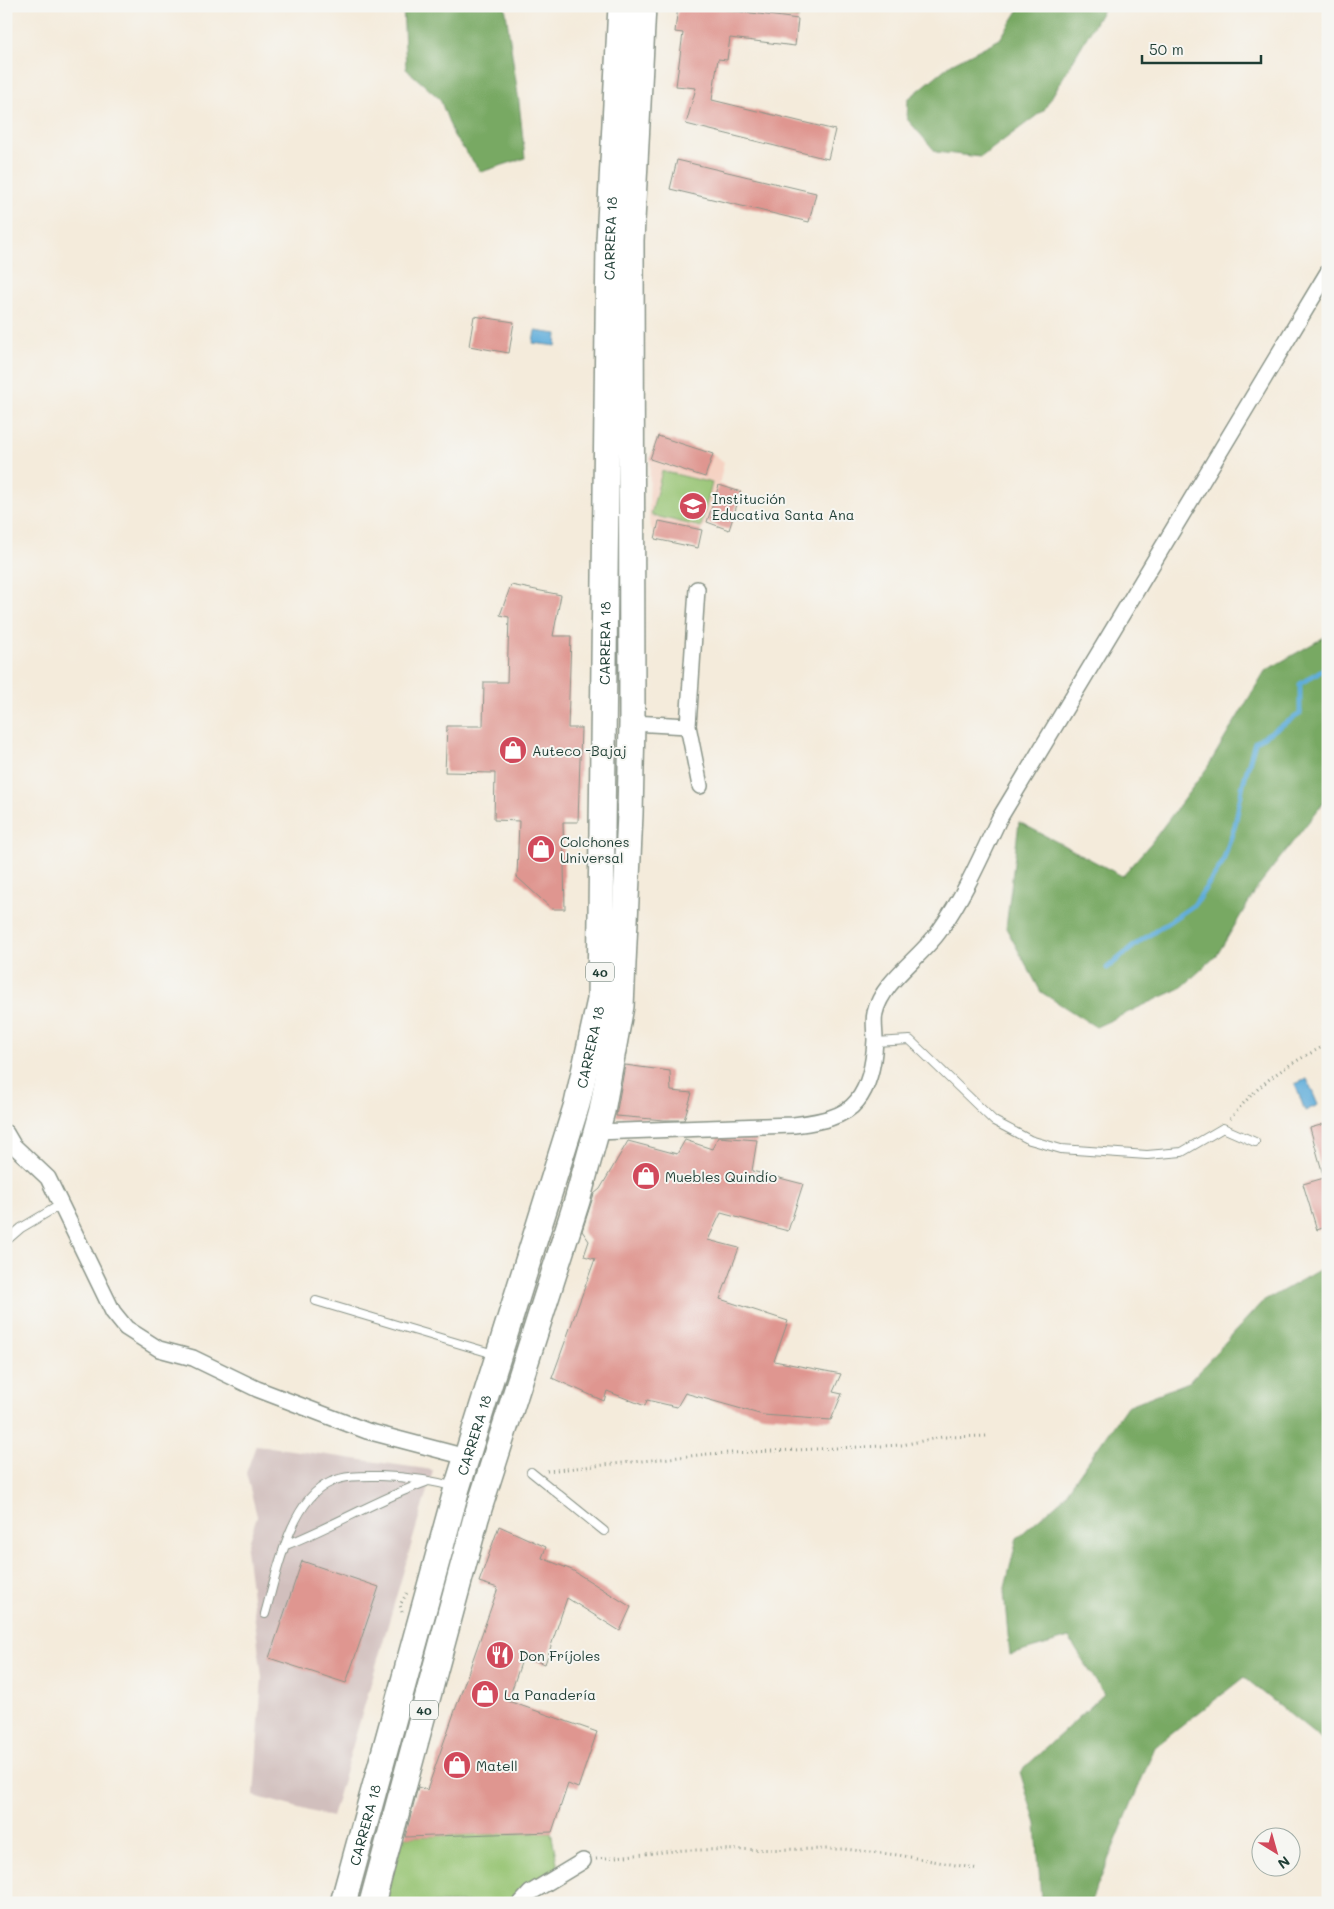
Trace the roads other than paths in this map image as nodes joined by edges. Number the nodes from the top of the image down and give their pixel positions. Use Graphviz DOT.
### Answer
graph roads {
  1 [pos="621,6"];
  2 [pos="643,6"];
  3 [pos="1328,272"];
  4 [pos="697,588"];
  5 [pos="632,723"];
  6 [pos="688,726"];
  7 [pos="700,786"];
  8 [pos="874,1042"];
  9 [pos="596,1132"];
  10 [pos="6,1134"];
  11 [pos="1255,1142"];
  12 [pos="60,1205"];
  13 [pos="6,1241"];
  14 [pos="316,1301"];
  15 [pos="499,1355"];
  16 [pos="466,1457"];
  17 [pos="531,1472"];
  18 [pos="428,1482"];
  19 [pos="457,1488"];
  20 [pos="604,1531"];
  21 [pos="286,1545"];
  22 [pos="265,1614"];
  23 [pos="583,1861"];
  24 [pos="343,1903"];
  25 [pos="372,1903"];
  26 [pos="521,1903"];
  1 -- 15 [label="main road, CARRERA 18 / 40"];
  2 -- 5 [label="main road, CARRERA 18 / 40"];
  3 -- 8 [label="street"];
  4 -- 6 [label="street"];
  5 -- 6 [label="street"];
  5 -- 9 [label="main road, CARRERA 18 / 40"];
  6 -- 7 [label="street"];
  8 -- 9 [label="street"];
  8 -- 11 [label="lane"];
  9 -- 25 [label="main road, CARRERA 18 / 40"];
  10 -- 12 [label="street"];
  12 -- 13 [label="lane"];
  12 -- 16 [label="street"];
  14 -- 15 [label="lane"];
  15 -- 16 [label="main road, CARRERA 18 / 40"];
  16 -- 19 [label="main road, CARRERA 18 / 40"];
  17 -- 20 [label="lane"];
  18 -- 19 [label="lane"];
  18 -- 21 [label="lane"];
  18 -- 21 [label="lane"];
  19 -- 24 [label="main road, CARRERA 18 / 40"];
  21 -- 22 [label="lane"];
  23 -- 26 [label="street"];
}
